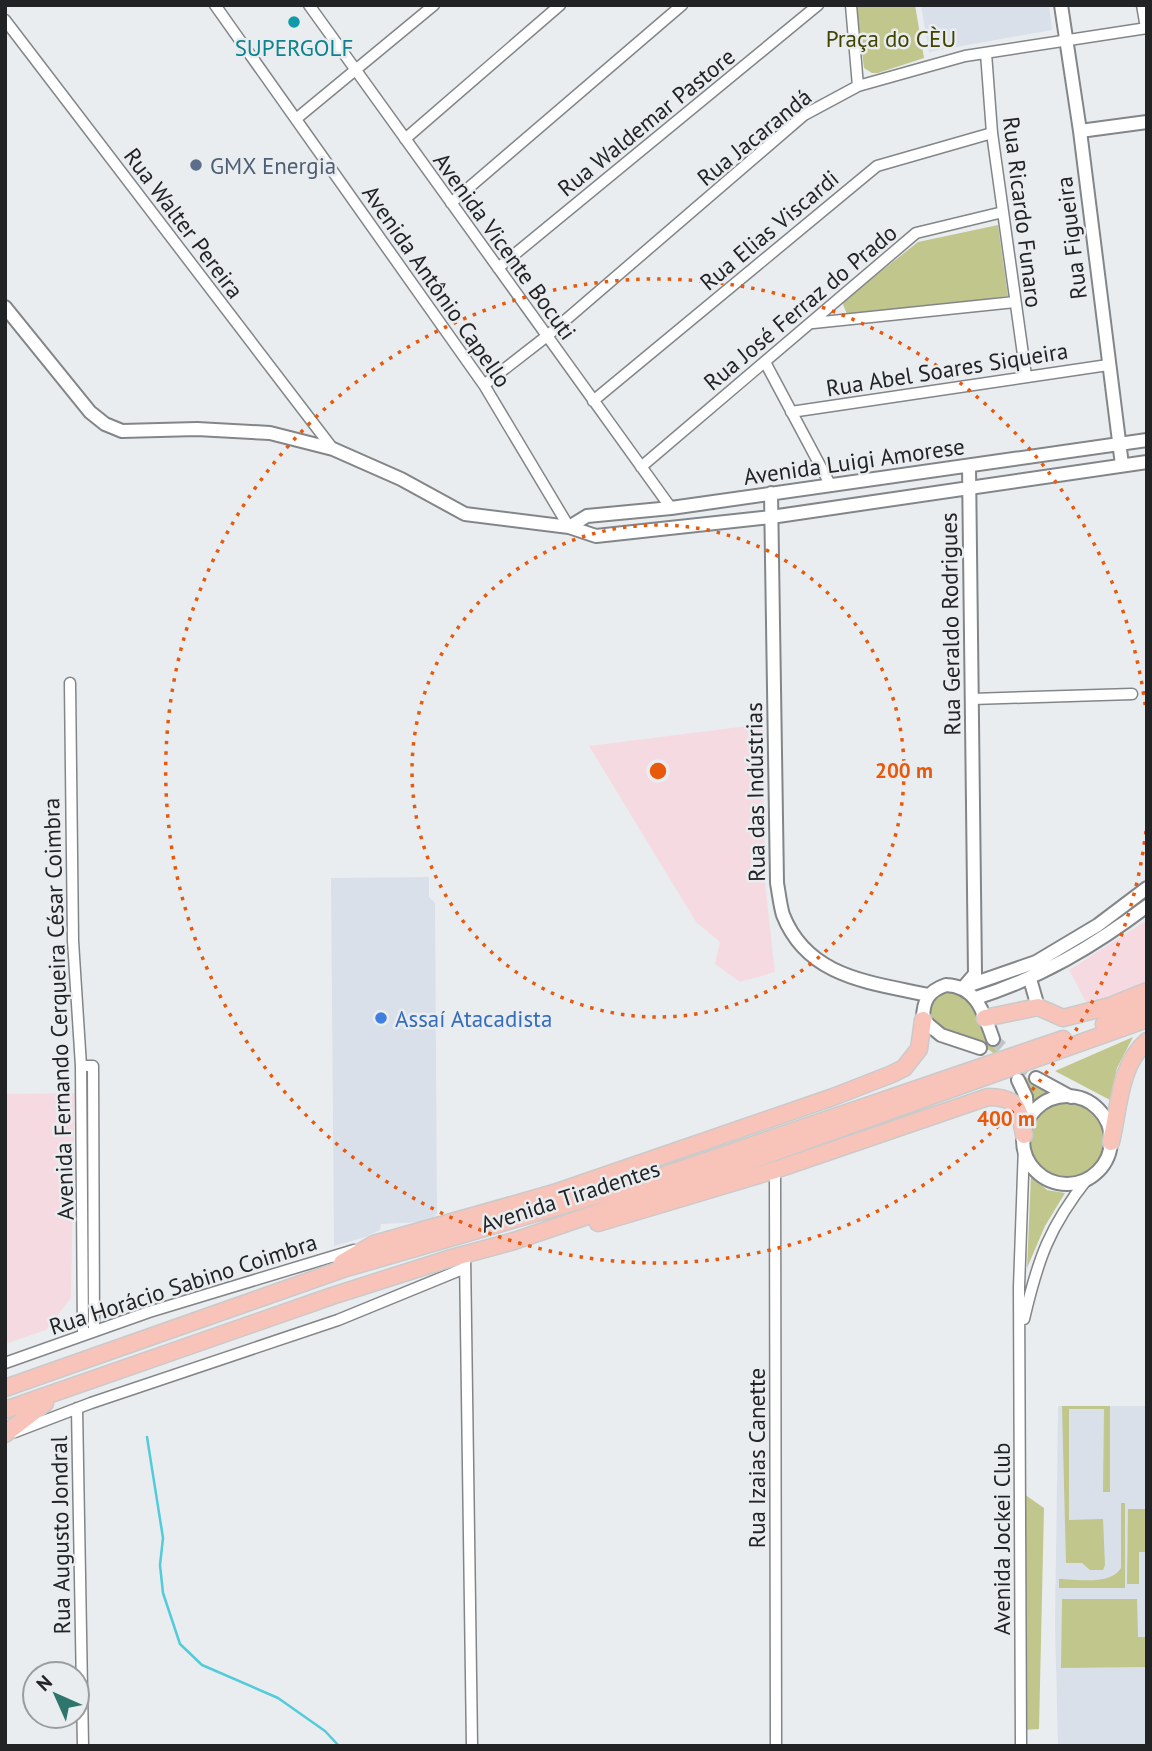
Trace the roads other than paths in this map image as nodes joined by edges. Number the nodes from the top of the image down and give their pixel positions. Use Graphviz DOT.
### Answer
graph roads {
  1 [pos="215,5"];
  2 [pos="434,5"];
  3 [pos="560,5"];
  4 [pos="682,5"];
  5 [pos="818,5"];
  6 [pos="851,5"];
  7 [pos="1061,5"];
  8 [pos="1142,5"];
  9 [pos="311,6"];
  10 [pos="5,20"];
  11 [pos="1146,28"];
  12 [pos="1066,41"];
  13 [pos="986,53"];
  14 [pos="357,71"];
  15 [pos="858,86"];
  16 [pos="296,119"];
  17 [pos="1147,122"];
  18 [pos="1080,131"];
  19 [pos="992,133"];
  20 [pos="405,139"];
  21 [pos="451,203"];
  22 [pos="1003,212"];
  23 [pos="498,268"];
  24 [pos="1015,302"];
  25 [pos="836,303"];
  26 [pos="5,307"];
  27 [pos="842,320"];
  28 [pos="812,323"];
  29 [pos="547,336"];
  30 [pos="765,362"];
  31 [pos="1108,365"];
  32 [pos="1026,376"];
  33 [pos="484,385"];
  34 [pos="593,401"];
  35 [pos="791,412"];
  36 [pos="1147,440"];
  37 [pos="1118,444"];
  38 [pos="333,449"];
  39 [pos="1147,462"];
  40 [pos="1122,465"];
  41 [pos="969,466"];
  42 [pos="641,467"];
  43 [pos="831,486"];
  44 [pos="969,486"];
  45 [pos="771,493"];
  46 [pos="671,508"];
  47 [pos="771,517"];
  48 [pos="569,527"];
  49 [pos="70,683"];
  50 [pos="1132,694"];
  51 [pos="972,699"];
  52 [pos="1147,888"];
  53 [pos="1147,906"];
  54 [pos="1108,918"];
  55 [pos="1110,934"];
  56 [pos="1030,979"];
  57 [pos="963,988"];
  58 [pos="1147,991"];
  59 [pos="928,995"];
  60 [pos="976,998"];
  61 [pos="1147,1006"];
  62 [pos="1038,1007"];
  63 [pos="985,1018"];
  64 [pos="1147,1018"];
  65 [pos="923,1020"];
  66 [pos="993,1039"];
  67 [pos="1147,1041"];
  68 [pos="980,1048"];
  69 [pos="81,1066"];
  70 [pos="1035,1078"];
  71 [pos="1018,1080"];
  72 [pos="1072,1097"];
  73 [pos="1026,1134"];
  74 [pos="1111,1142"];
  75 [pos="775,1170"];
  76 [pos="1088,1178"];
  77 [pos="650,1181"];
  78 [pos="555,1193"];
  79 [pos="514,1241"];
  80 [pos="374,1244"];
  81 [pos="465,1261"];
  82 [pos="313,1280"];
  83 [pos="94,1330"];
  84 [pos="1020,1333"];
  85 [pos="83,1334"];
  86 [pos="5,1363"];
  87 [pos="99,1377"];
  88 [pos="5,1388"];
  89 [pos="77,1408"];
  90 [pos="5,1410"];
  91 [pos="5,1434"];
  92 [pos="83,1746"];
  93 [pos="472,1746"];
  94 [pos="776,1746"];
  95 [pos="1021,1746"];
  1 -- 16 [label="street, Avenida Antônio Capello"];
  2 -- 14 [label="street"];
  3 -- 20 [label="street"];
  4 -- 21 [label="street"];
  5 -- 23 [label="street, Rua Waldemar Pastore"];
  6 -- 15 [label="street"];
  7 -- 12 [label="street, Rua Figueira"];
  8 -- 11 [label="street"];
  9 -- 14 [label="street, Avenida Vicente Bocuti"];
  10 -- 38 [label="street, Rua Walter Pereira"];
  11 -- 12 [label="street, Rua Jacarandá"];
  12 -- 13 [label="street, Rua Jacarandá"];
  12 -- 18 [label="street, Rua Figueira"];
  13 -- 15 [label="street, Rua Jacarandá"];
  13 -- 19 [label="street, Rua Ricardo Funaro"];
  14 -- 16 [label="street"];
  14 -- 20 [label="street, Avenida Vicente Bocuti"];
  15 -- 29 [label="street, Rua Jacarandá"];
  16 -- 33 [label="street, Avenida Antônio Capello"];
  17 -- 18 [label="street"];
  18 -- 31 [label="street, Rua Figueira"];
  19 -- 22 [label="street, Rua Ricardo Funaro"];
  19 -- 34 [label="street, Rua Elias Viscardi"];
  20 -- 21 [label="street, Avenida Vicente Bocuti"];
  21 -- 23 [label="street, Avenida Vicente Bocuti"];
  22 -- 24 [label="street, Rua Ricardo Funaro"];
  22 -- 25 [label="street, Rua José Ferraz do Prado"];
  23 -- 29 [label="street, Avenida Vicente Bocuti"];
  24 -- 27 [label="street"];
  24 -- 32 [label="street, Rua Ricardo Funaro"];
  25 -- 27 [label="street"];
  25 -- 28 [label="street, Rua José Ferraz do Prado"];
  26 -- 38 [label="street, Avenida Luigi Amorese"];
  27 -- 28 [label="street"];
  28 -- 30 [label="street, Rua José Ferraz do Prado"];
  29 -- 33 [label="street, Rua Jacarandá"];
  29 -- 34 [label="street, Avenida Vicente Bocuti"];
  30 -- 35 [label="street"];
  30 -- 42 [label="street, Rua José Ferraz do Prado"];
  31 -- 32 [label="street, Rua Abel Soares Siqueira"];
  31 -- 37 [label="street, Rua Figueira"];
  32 -- 35 [label="street, Rua Abel Soares Siqueira"];
  33 -- 48 [label="street, Avenida Antônio Capello"];
  34 -- 42 [label="street, Avenida Vicente Bocuti"];
  35 -- 43 [label="street"];
  36 -- 37 [label="street, Avenida Luigi Amorese"];
  37 -- 40 [label="street, Rua Figueira"];
  37 -- 41 [label="street, Avenida Luigi Amorese"];
  38 -- 48 [label="street, Avenida Luigi Amorese"];
  39 -- 40 [label="street, Avenida Luigi Amorese"];
  40 -- 44 [label="street, Avenida Luigi Amorese"];
  41 -- 43 [label="street, Avenida Luigi Amorese"];
  41 -- 44 [label="street, Rua Geraldo Rodrigues"];
  42 -- 46 [label="street, Avenida Vicente Bocuti"];
  43 -- 45 [label="street, Avenida Luigi Amorese"];
  44 -- 47 [label="street, Avenida Luigi Amorese"];
  44 -- 51 [label="street, Rua Geraldo Rodrigues"];
  45 -- 46 [label="street, Avenida Luigi Amorese"];
  45 -- 47 [label="street, Rua das Indústrias"];
  46 -- 48 [label="street, Avenida Luigi Amorese"];
  47 -- 48 [label="street, Avenida Luigi Amorese"];
  47 -- 59 [label="street, Rua das Indústrias"];
  49 -- 69 [label="street, Avenida Fernando Cerqueira César Coimbra"];
  50 -- 51 [label="street"];
  51 -- 57 [label="street, Rua Geraldo Rodrigues"];
  52 -- 54 [label="street"];
  53 -- 55 [label="street"];
  54 -- 55 [label="street"];
  54 -- 57 [label="street"];
  55 -- 56 [label="street"];
  56 -- 60 [label="street"];
  56 -- 62 [label="street"];
  57 -- 59 [label="street"];
  57 -- 60 [label="street"];
  58 -- 62 [label="highway"];
  59 -- 65 [label="street"];
  60 -- 63 [label="street"];
  61 -- 77 [label="highway, Avenida Tiradentes"];
  62 -- 63 [label="highway"];
  63 -- 66 [label="street"];
  64 -- 79 [label="highway, Avenida Tiradentes"];
  65 -- 68 [label="street"];
  65 -- 78 [label="highway"];
  67 -- 74 [label="highway"];
  69 -- 83 [label="street"];
  69 -- 85 [label="street, Avenida Fernando Cerqueira César Coimbra"];
  70 -- 72 [label="street"];
  71 -- 73 [label="street"];
  72 -- 73 [label="street"];
  72 -- 74 [label="street"];
  73 -- 75 [label="highway"];
  73 -- 76 [label="street"];
  73 -- 84 [label="street, Avenida Jockei Club"];
  74 -- 76 [label="street"];
  75 -- 79 [label="highway"];
  75 -- 94 [label="street, Rua Izaias Canette"];
  76 -- 84 [label="street, Avenida Jockei Club"];
  77 -- 78 [label="highway"];
  77 -- 82 [label="highway, Avenida Tiradentes"];
  78 -- 80 [label="highway"];
  79 -- 81 [label="highway, Avenida Tiradentes"];
  80 -- 82 [label="highway"];
  80 -- 83 [label="street, Rua Horácio Sabino Coimbra"];
  81 -- 87 [label="highway, Avenida Tiradentes"];
  81 -- 89 [label="street"];
  81 -- 93 [label="street"];
  82 -- 88 [label="highway, Avenida Tiradentes"];
  83 -- 85 [label="street, Rua Horácio Sabino Coimbra"];
  84 -- 95 [label="street, Avenida Jockei Club"];
  85 -- 86 [label="street, Rua Horácio Sabino Coimbra"];
  87 -- 90 [label="highway, Avenida Tiradentes"];
  87 -- 91 [label="highway"];
  89 -- 91 [label="street"];
  89 -- 92 [label="street, Rua Augusto Jondral"];
}
